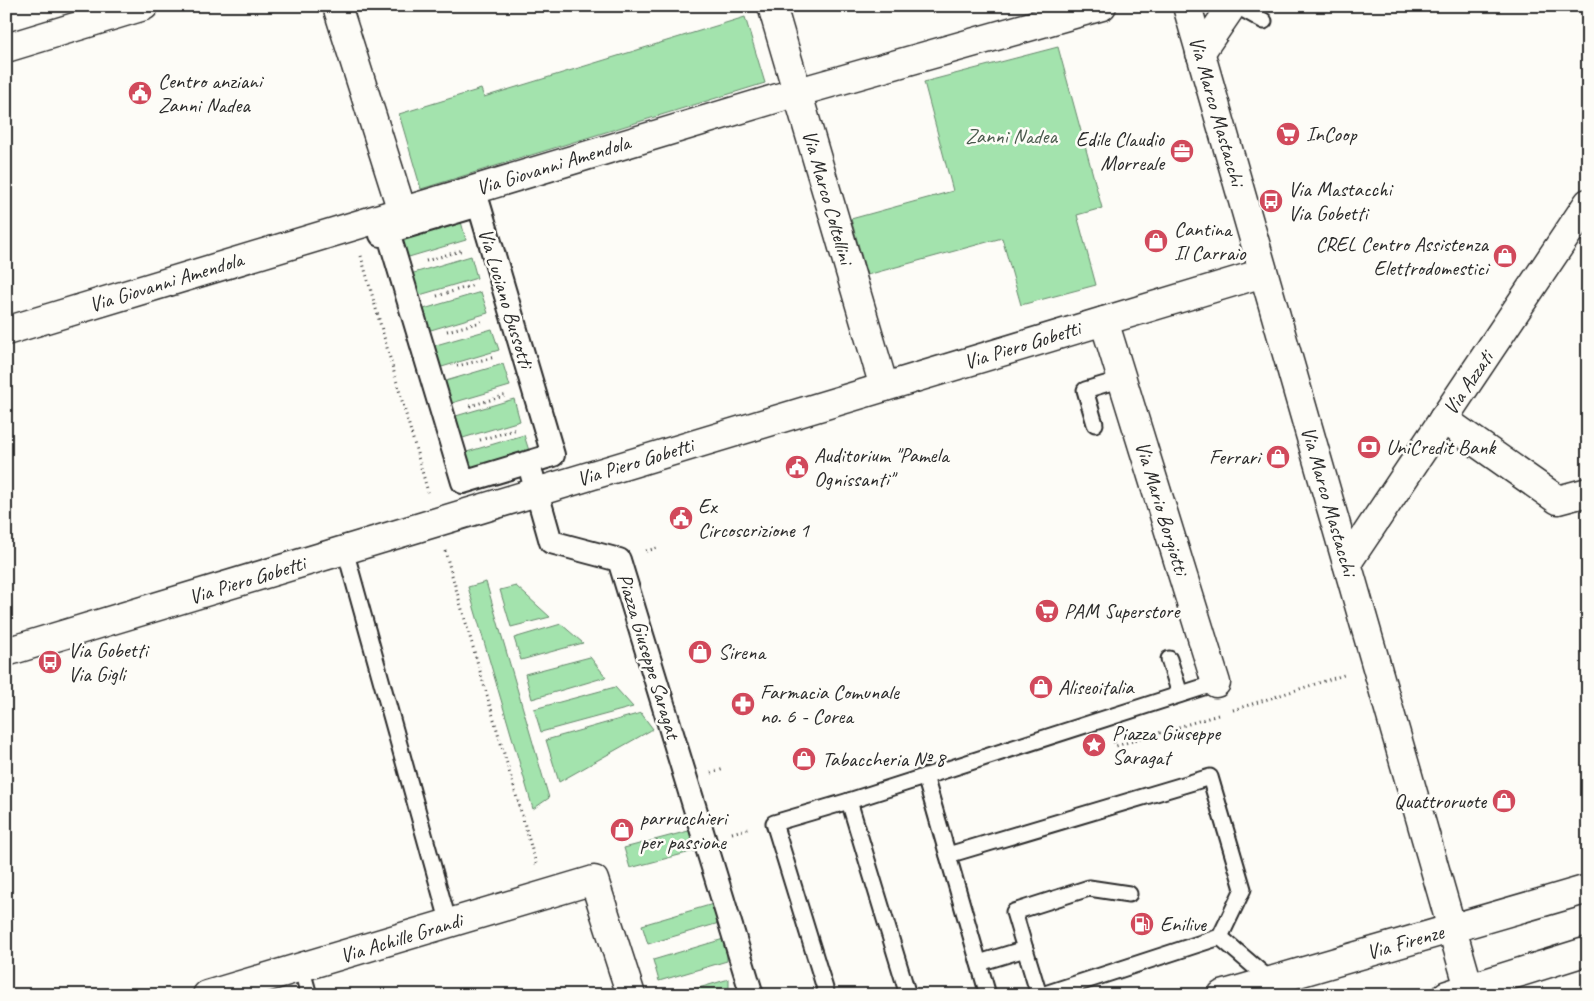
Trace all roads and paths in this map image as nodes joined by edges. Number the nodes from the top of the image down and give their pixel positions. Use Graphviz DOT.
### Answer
graph roads {
  1 [pos="144,6"];
  2 [pos="337,6"];
  3 [pos="772,6"];
  4 [pos="1102,6"];
  5 [pos="1187,6"];
  6 [pos="1232,6"];
  7 [pos="1238,6"];
  8 [pos="1264,21"];
  9 [pos="6,48"];
  10 [pos="1200,53"];
  11 [pos="798,93"];
  12 [pos="1588,203"];
  13 [pos="390,226"];
  14 [pos="490,242"];
  15 [pos="362,258"];
  16 [pos="399,269"];
  17 [pos="1263,273"];
  18 [pos="500,277"];
  19 [pos="410,305"];
  20 [pos="511,315"];
  21 [pos="1104,321"];
  22 [pos="6,331"];
  23 [pos="420,337"];
  24 [pos="522,352"];
  25 [pos="430,372"];
  26 [pos="1122,379"];
  27 [pos="533,387"];
  28 [pos="884,387"];
  29 [pos="443,414"];
  30 [pos="1444,419"];
  31 [pos="543,422"];
  32 [pos="1095,424"];
  33 [pos="452,447"];
  34 [pos="527,463"];
  35 [pos="536,492"];
  36 [pos="1588,492"];
  37 [pos="429,496"];
  38 [pos="442,543"];
  39 [pos="345,550"];
  40 [pos="1347,562"];
  41 [pos="6,652"];
  42 [pos="1169,659"];
  43 [pos="1376,665"];
  44 [pos="1216,683"];
  45 [pos="1180,694"];
  46 [pos="1114,742"];
  47 [pos="925,776"];
  48 [pos="849,802"];
  49 [pos="774,823"];
  50 [pos="705,841"];
  51 [pos="948,855"];
  52 [pos="538,869"];
  53 [pos="1588,888"];
  54 [pos="1129,894"];
  55 [pos="449,924"];
  56 [pos="1452,929"];
  57 [pos="1220,937"];
  58 [pos="1025,949"];
  59 [pos="1588,951"];
  60 [pos="979,963"];
  61 [pos="301,967"];
  62 [pos="1270,980"];
  63 [pos="255,988"];
  64 [pos="1463,992"];
  65 [pos="208,995"];
  66 [pos="309,995"];
  67 [pos="630,995"];
  68 [pos="752,995"];
  69 [pos="827,995"];
  70 [pos="908,995"];
  71 [pos="988,995"];
  72 [pos="1040,995"];
  73 [pos="1222,995"];
  1 -- 9 [label="street"];
  2 -- 13 [label="street, Via Luciano Bussotti"];
  3 -- 11 [label="street, Via Marco Coltellini"];
  4 -- 11 [label="street, Via Giovanni Amendola"];
  5 -- 10 [label="street, Via Marco Mastacchi"];
  6 -- 10 [label="street"];
  7 -- 8 [label="lane"];
  10 -- 17 [label="street, Via Marco Mastacchi"];
  11 -- 13 [label="street, Via Giovanni Amendola"];
  11 -- 28 [label="street, Via Marco Coltellini"];
  12 -- 30 [label="street, Via Azzati"];
  13 -- 14 [label="street, Via Luciano Bussotti"];
  13 -- 16 [label="street, Via Luciano Bussotti"];
  13 -- 22 [label="street, Via Giovanni Amendola"];
  14 -- 16 [label="path"];
  14 -- 18 [label="street, Via Luciano Bussotti"];
  15 -- 37 [label="path"];
  16 -- 19 [label="street, Via Luciano Bussotti"];
  17 -- 21 [label="street, Via Piero Gobetti"];
  17 -- 40 [label="street, Via Marco Mastacchi"];
  18 -- 19 [label="path"];
  18 -- 20 [label="street, Via Luciano Bussotti"];
  19 -- 23 [label="street, Via Luciano Bussotti"];
  20 -- 23 [label="path"];
  20 -- 24 [label="street, Via Luciano Bussotti"];
  21 -- 26 [label="street, Via Mario Borgiotti"];
  21 -- 28 [label="street, Via Piero Gobetti"];
  23 -- 25 [label="street, Via Luciano Bussotti"];
  24 -- 25 [label="path"];
  24 -- 27 [label="street, Via Luciano Bussotti"];
  25 -- 29 [label="street, Via Luciano Bussotti"];
  26 -- 32 [label="lane"];
  26 -- 44 [label="street, Via Mario Borgiotti"];
  27 -- 29 [label="path"];
  27 -- 31 [label="street, Via Luciano Bussotti"];
  28 -- 35 [label="street, Via Piero Gobetti"];
  29 -- 33 [label="street, Via Luciano Bussotti"];
  30 -- 36 [label="street"];
  30 -- 40 [label="street, Via Azzati"];
  31 -- 33 [label="path"];
  31 -- 34 [label="street, Via Luciano Bussotti"];
  33 -- 34 [label="street, Via Luciano Bussotti"];
  34 -- 35 [label="street"];
  35 -- 39 [label="street, Via Piero Gobetti"];
  35 -- 50 [label="street, Piazza Giuseppe Saragat"];
  38 -- 52 [label="path"];
  39 -- 41 [label="street, Via Piero Gobetti"];
  39 -- 55 [label="lane"];
  40 -- 43 [label="street, Via Marco Mastacchi"];
  42 -- 45 [label="lane"];
  43 -- 46 [label="path"];
  43 -- 56 [label="street, Via Marco Mastacchi"];
  44 -- 45 [label="lane, Via Mario Borgiotti"];
  45 -- 47 [label="lane, Via Mario Borgiotti"];
  47 -- 48 [label="lane, Via Mario Borgiotti"];
  47 -- 51 [label="lane"];
  48 -- 49 [label="lane, Via Mario Borgiotti"];
  48 -- 70 [label="lane"];
  49 -- 50 [label="path"];
  49 -- 69 [label="lane"];
  50 -- 68 [label="street, Piazza Giuseppe Saragat"];
  51 -- 57 [label="lane"];
  51 -- 60 [label="lane"];
  53 -- 56 [label="street, Via Firenze"];
  54 -- 58 [label="lane"];
  55 -- 61 [label="street, Via Achille Grandi"];
  55 -- 67 [label="street, Via Achille Grandi"];
  56 -- 62 [label="street, Via Firenze"];
  56 -- 64 [label="street, Via Marco Mastacchi"];
  57 -- 62 [label="lane"];
  57 -- 72 [label="lane"];
  58 -- 60 [label="lane"];
  58 -- 72 [label="lane"];
  59 -- 64 [label="street"];
  60 -- 71 [label="lane"];
  61 -- 63 [label="street, Via Achille Grandi"];
  61 -- 66 [label="lane"];
  62 -- 73 [label="street, Via Firenze"];
  63 -- 65 [label="street, Via Achille Grandi"];
}
